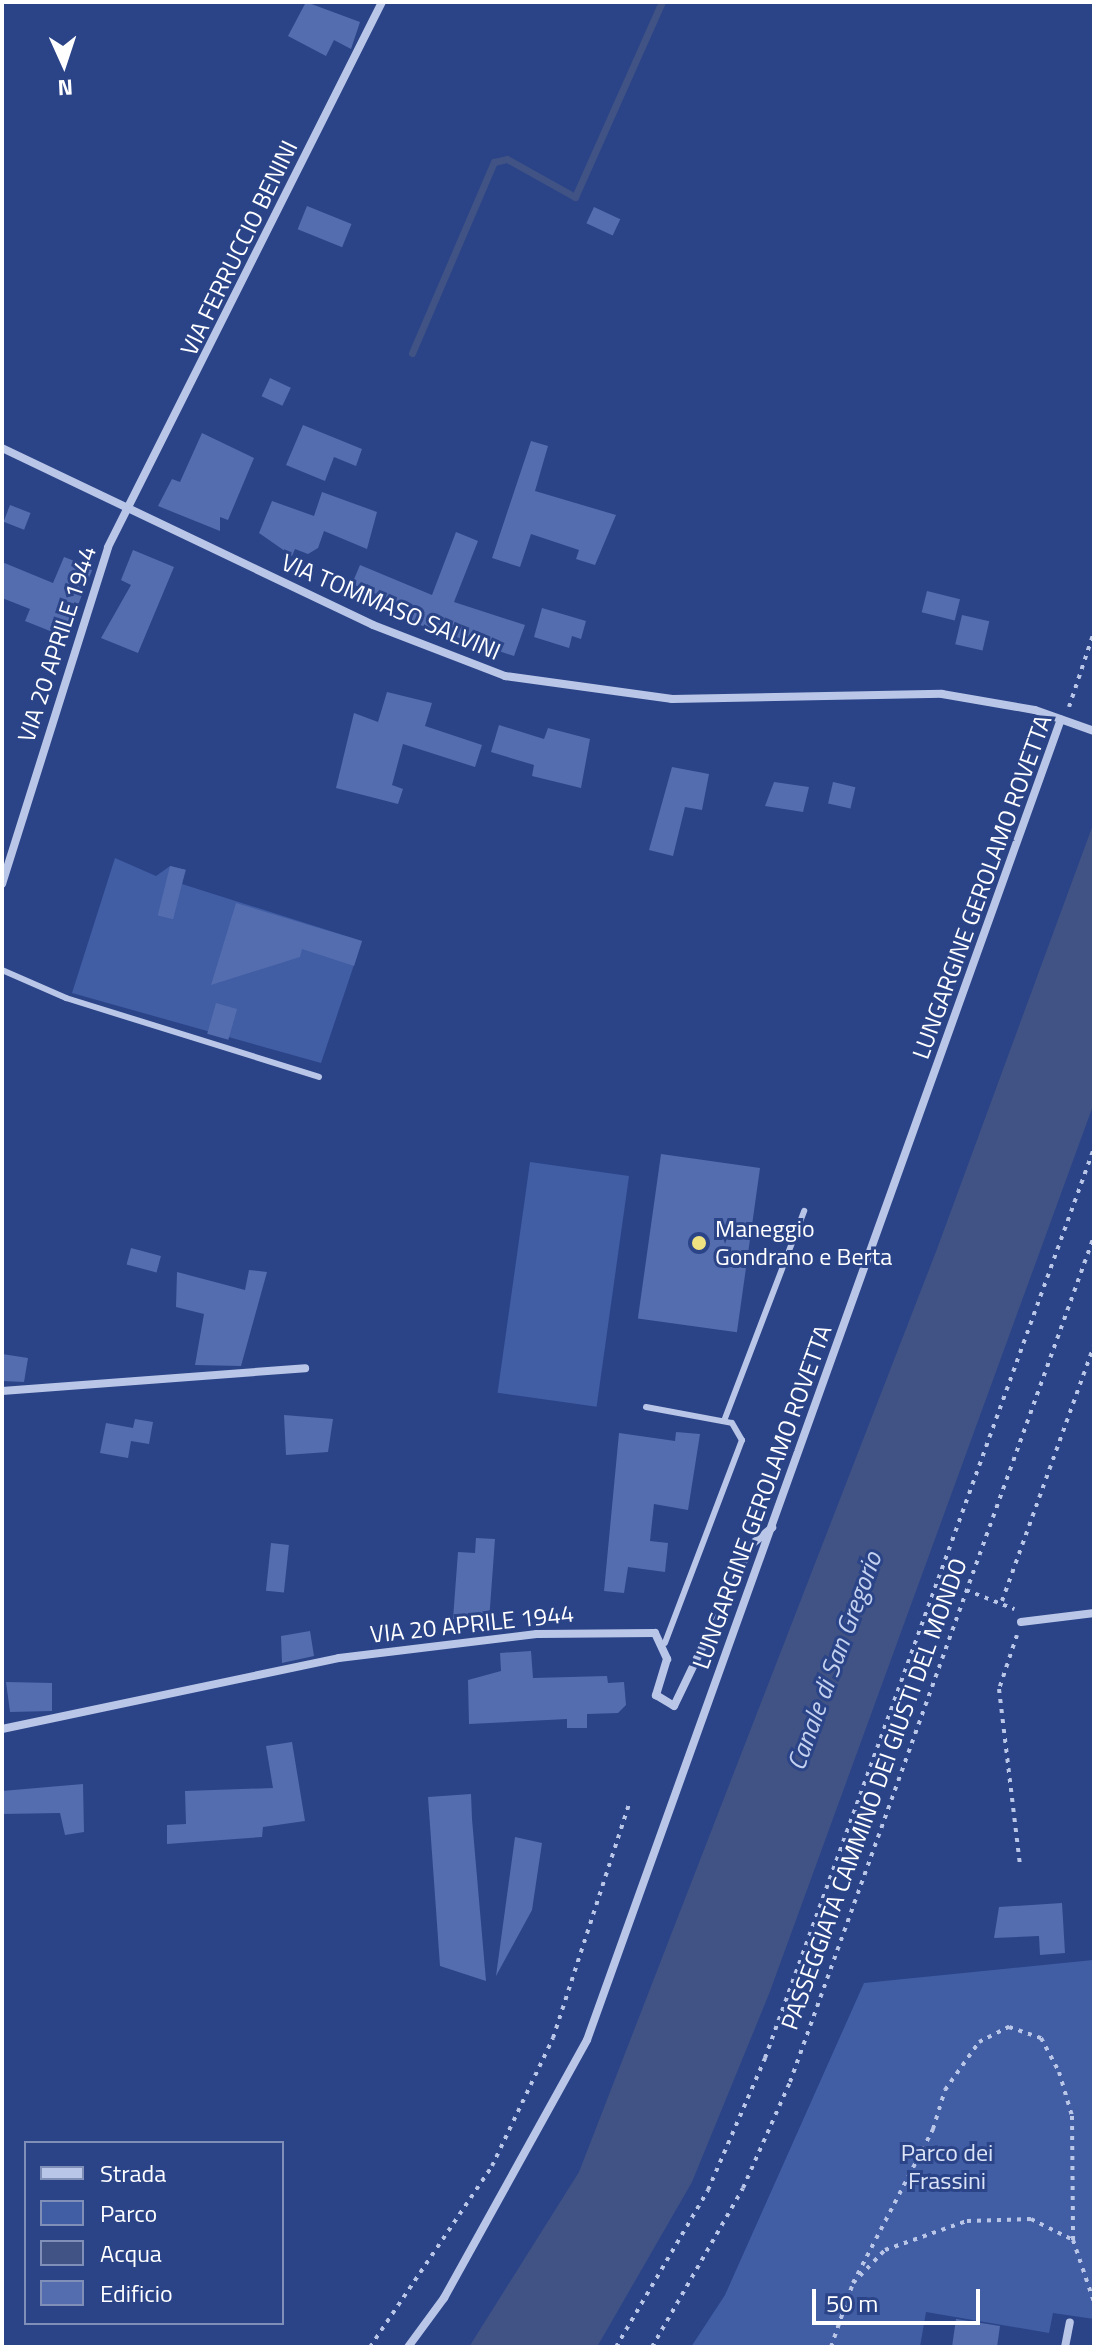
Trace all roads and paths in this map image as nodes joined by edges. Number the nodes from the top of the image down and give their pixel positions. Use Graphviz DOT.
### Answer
graph roads {
  1 [pos="382,2"];
  2 [pos="2,448"];
  3 [pos="126,509"];
  4 [pos="1094,632"];
  5 [pos="1061,719"];
  6 [pos="1094,731"];
  7 [pos="2,884"];
  8 [pos="2,970"];
  9 [pos="319,1077"];
  10 [pos="1094,1148"];
  11 [pos="804,1211"];
  12 [pos="1094,1236"];
  13 [pos="1094,1345"];
  14 [pos="305,1368"];
  15 [pos="2,1391"];
  16 [pos="646,1407"];
  17 [pos="724,1421"];
  18 [pos="774,1527"];
  19 [pos="966,1590"];
  20 [pos="1002,1601"];
  21 [pos="1094,1613"];
  22 [pos="1021,1622"];
  23 [pos="665,1643"];
  24 [pos="2,1729"];
  25 [pos="629,1804"];
  26 [pos="1020,1864"];
  27 [pos="1073,2240"];
  28 [pos="853,2283"];
  29 [pos="1094,2302"];
  30 [pos="1070,2322"];
  31 [pos="370,2347"];
  32 [pos="408,2347"];
  33 [pos="616,2347"];
  34 [pos="652,2347"];
  35 [pos="831,2347"];
  36 [pos="1065,2347"];
  1 -- 3 [label="street, VIA FERRUCCIO BENINI"];
  2 -- 3 [label="street, VIA TOMMASO SALVINI"];
  3 -- 5 [label="street, VIA TOMMASO SALVINI"];
  3 -- 7 [label="street, VIA 20 APRILE 1944"];
  4 -- 5 [label="path, LUNGARGINE GEROLAMO ROVETTA"];
  5 -- 6 [label="street, VIA TOMMASO SALVINI"];
  5 -- 18 [label="street, LUNGARGINE GEROLAMO ROVETTA"];
  8 -- 9 [label="lane"];
  10 -- 33 [label="path"];
  11 -- 17 [label="lane"];
  12 -- 19 [label="path, PASSEGGIATA CAMMINO DEI GIUSTI DEL MONDO"];
  13 -- 20 [label="path"];
  14 -- 15 [label="street"];
  16 -- 17 [label="lane"];
  17 -- 23 [label="lane"];
  18 -- 23 [label="street"];
  18 -- 32 [label="street, LUNGARGINE GEROLAMO ROVETTA"];
  19 -- 20 [label="path"];
  19 -- 34 [label="path, PASSEGGIATA CAMMINO DEI GIUSTI DEL MONDO"];
  20 -- 22 [label="path"];
  21 -- 22 [label="street"];
  22 -- 26 [label="path"];
  23 -- 24 [label="street, VIA 20 APRILE 1944"];
  25 -- 31 [label="path"];
  27 -- 28 [label="path"];
  27 -- 28 [label="path"];
  27 -- 29 [label="path"];
  28 -- 35 [label="path"];
  30 -- 36 [label="street"];
}
